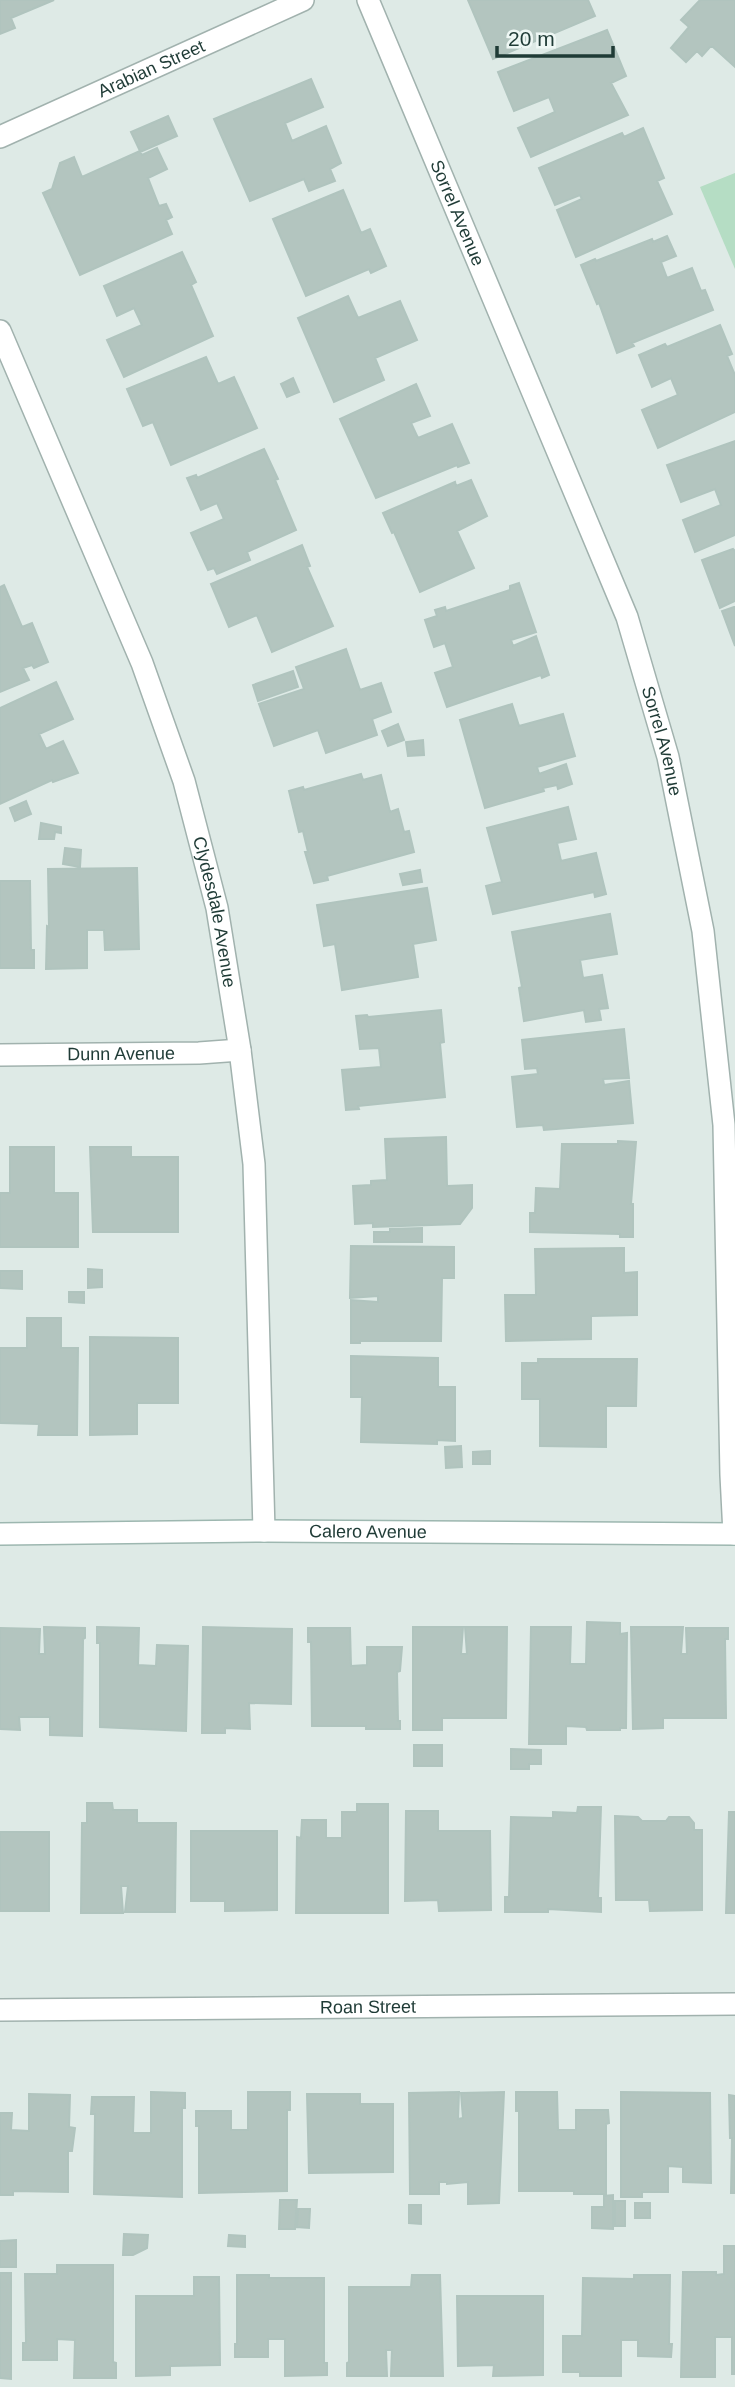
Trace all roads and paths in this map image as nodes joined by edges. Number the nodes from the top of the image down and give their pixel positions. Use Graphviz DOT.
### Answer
graph roads {
  1 [pos="303,0"];
  2 [pos="368,0"];
  3 [pos="0,137"];
  4 [pos="0,331"];
  5 [pos="240,1050"];
  6 [pos="0,1055"];
  7 [pos="264,1531"];
  8 [pos="0,1534"];
  9 [pos="734,1534"];
  10 [pos="735,2004"];
  11 [pos="0,2010"];
  1 -- 3 [label="street, Arabian Street"];
  2 -- 9 [label="street, Sorrel Avenue"];
  4 -- 5 [label="street, Clydesdale Avenue"];
  5 -- 6 [label="street, Dunn Avenue"];
  5 -- 7 [label="street, Clydesdale Avenue"];
  7 -- 8 [label="street, Calero Avenue"];
  7 -- 9 [label="street, Calero Avenue"];
  10 -- 11 [label="street, Roan Street"];
}
